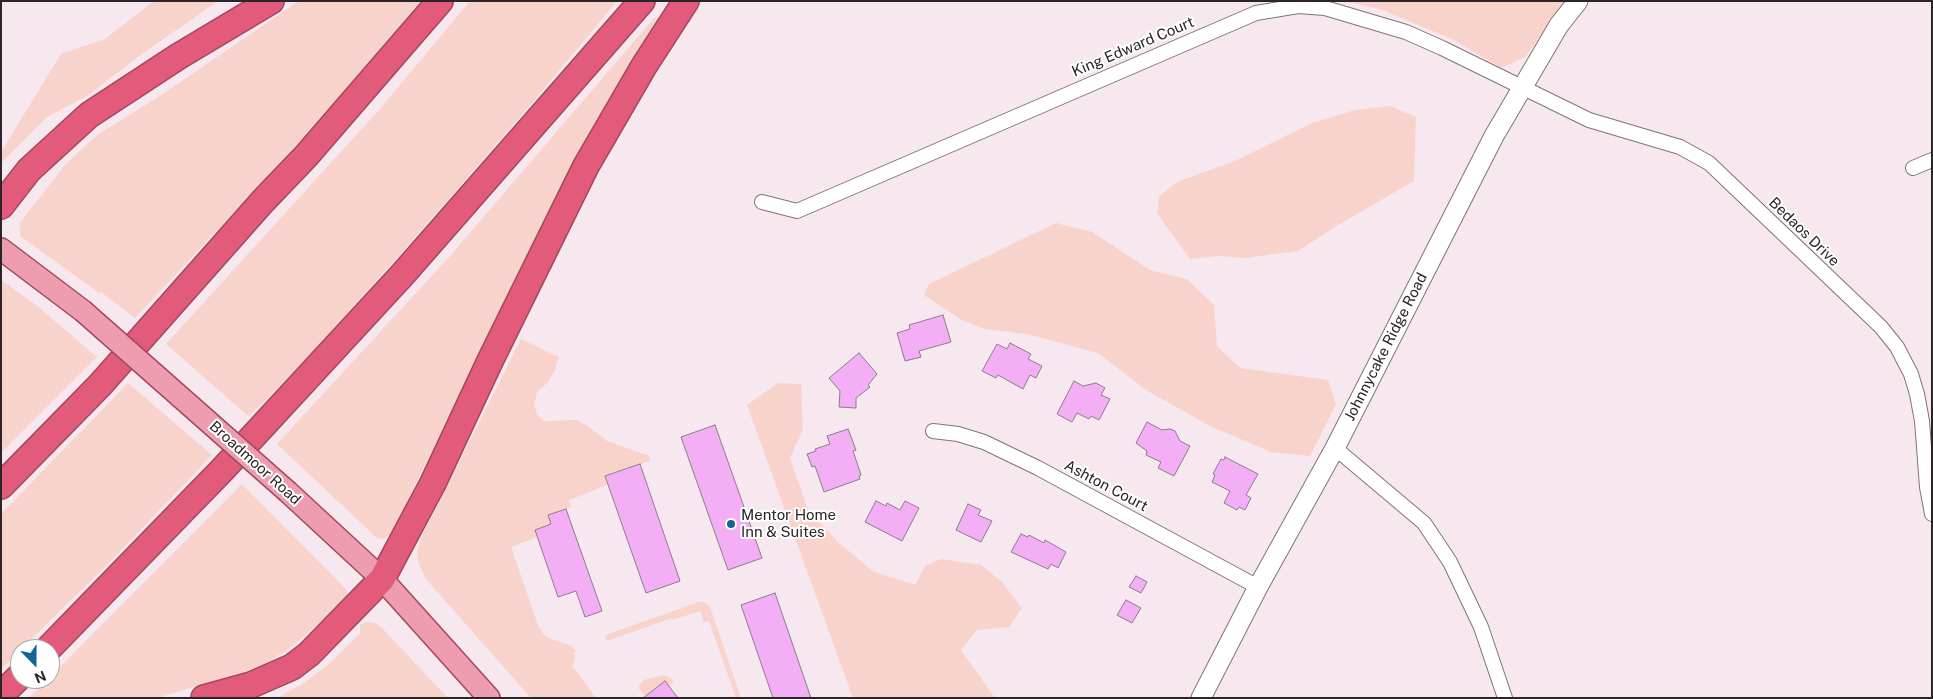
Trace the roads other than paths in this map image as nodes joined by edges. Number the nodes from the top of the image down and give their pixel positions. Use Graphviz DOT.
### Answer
graph roads {
  1 [pos="271,1"];
  2 [pos="440,1"];
  3 [pos="642,1"];
  4 [pos="686,1"];
  5 [pos="1578,1"];
  6 [pos="1522,88"];
  7 [pos="1932,160"];
  8 [pos="1913,168"];
  9 [pos="762,202"];
  10 [pos="1,206"];
  11 [pos="1,249"];
  12 [pos="933,431"];
  13 [pos="1927,440"];
  14 [pos="1335,448"];
  15 [pos="1,486"];
  16 [pos="1932,514"];
  17 [pos="382,579"];
  18 [pos="1258,587"];
  19 [pos="58,639"];
  20 [pos="10,686"];
  21 [pos="1,695"];
  22 [pos="204,698"];
  23 [pos="489,698"];
  24 [pos="1202,698"];
  25 [pos="1505,698"];
  1 -- 10 [label="highway"];
  2 -- 15 [label="highway"];
  3 -- 19 [label="highway"];
  4 -- 17 [label="highway"];
  5 -- 6 [label="main road, Johnnycake Ridge Road"];
  6 -- 9 [label="street, King Edward Court"];
  6 -- 13 [label="street, Bedaos Drive"];
  6 -- 14 [label="main road, Johnnycake Ridge Road"];
  7 -- 8 [label="street"];
  11 -- 17 [label="main road, Broadmoor Road, bridge"];
  12 -- 18 [label="street, Ashton Court"];
  13 -- 16 [label="street, Bedaos Drive"];
  14 -- 18 [label="main road, Johnnycake Ridge Road"];
  14 -- 25 [label="street"];
  17 -- 22 [label="highway"];
  17 -- 23 [label="main road, Broadmoor Road"];
  18 -- 24 [label="main road, Johnnycake Ridge Road"];
  20 -- 21 [label="highway"];
}
